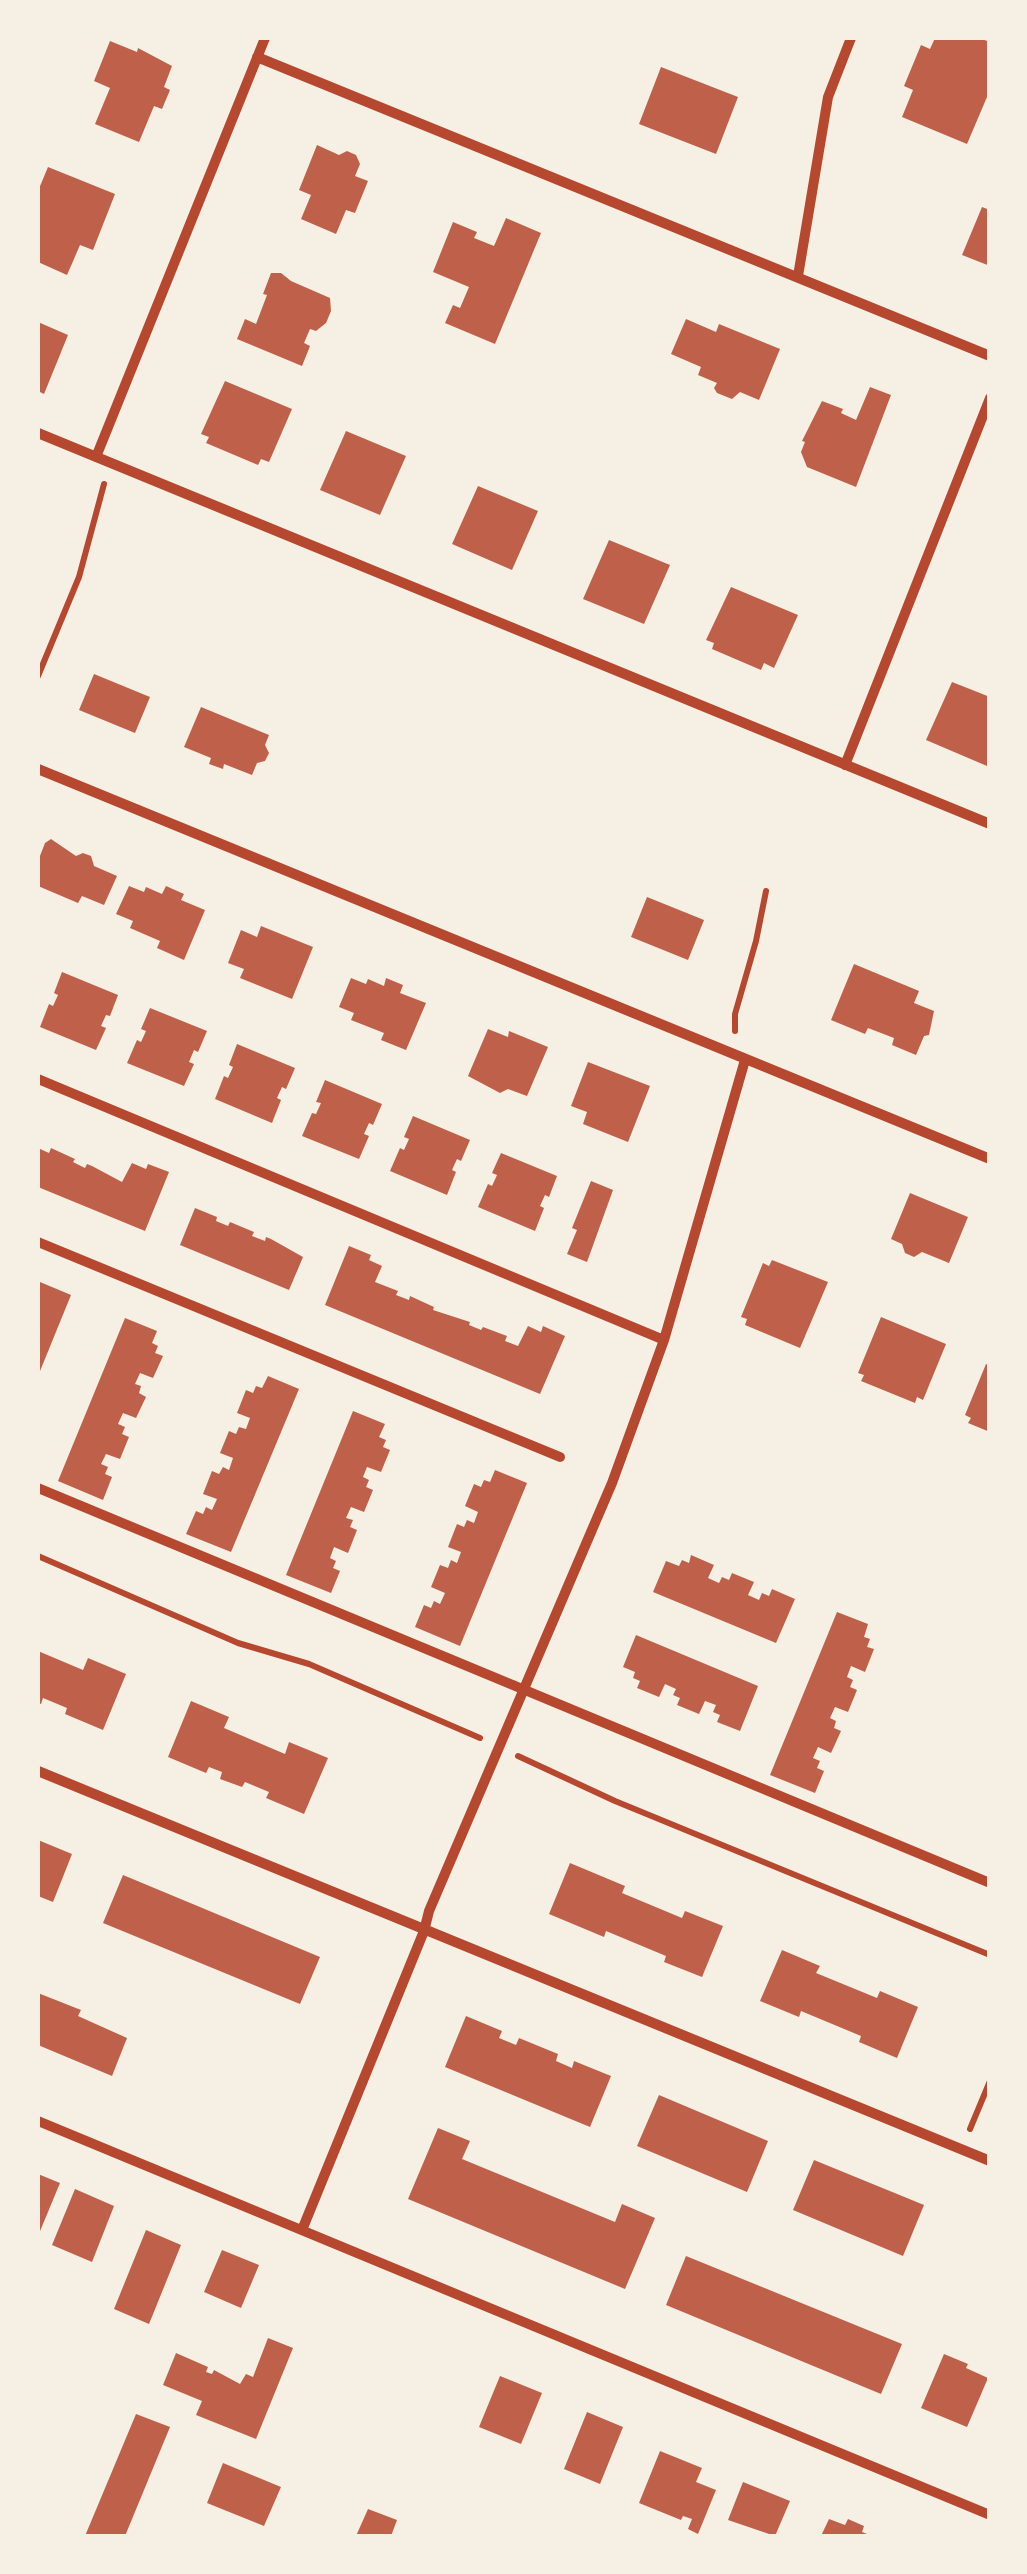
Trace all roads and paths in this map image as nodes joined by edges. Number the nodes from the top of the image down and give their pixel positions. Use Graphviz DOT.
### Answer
graph roads {
  1 [pos="266,38"];
  2 [pos="851,38"];
  3 [pos="257,57"];
  4 [pos="798,276"];
  5 [pos="990,356"];
  6 [pos="990,398"];
  7 [pos="38,433"];
  8 [pos="96,457"];
  9 [pos="112,464"];
  10 [pos="38,676"];
  11 [pos="845,764"];
  12 [pos="38,769"];
  13 [pos="990,824"];
  14 [pos="766,891"];
  15 [pos="745,1060"];
  16 [pos="38,1079"];
  17 [pos="990,1159"];
  18 [pos="38,1242"];
  19 [pos="664,1340"];
  20 [pos="560,1457"];
  21 [pos="38,1488"];
  22 [pos="526,1690"];
  23 [pos="38,1772"];
  24 [pos="990,1883"];
  25 [pos="424,1931"];
  26 [pos="990,2081"];
  27 [pos="38,2121"];
  28 [pos="968,2132"];
  29 [pos="990,2161"];
  30 [pos="302,2230"];
  31 [pos="990,2515"];
  1 -- 3 [label="street"];
  2 -- 4 [label="street"];
  3 -- 4 [label="street"];
  3 -- 8 [label="street"];
  4 -- 5 [label="street"];
  6 -- 11 [label="street"];
  7 -- 8 [label="street"];
  8 -- 9 [label="street"];
  9 -- 10 [label="path"];
  9 -- 11 [label="street"];
  11 -- 13 [label="street"];
  12 -- 15 [label="street"];
  14 -- 15 [label="path"];
  15 -- 17 [label="street"];
  15 -- 19 [label="street"];
  16 -- 19 [label="street"];
  18 -- 20 [label="street"];
  19 -- 22 [label="street"];
  21 -- 22 [label="street"];
  22 -- 24 [label="street"];
  22 -- 25 [label="street"];
  23 -- 25 [label="street"];
  25 -- 29 [label="street"];
  25 -- 30 [label="street"];
  26 -- 28 [label="path"];
  27 -- 30 [label="street"];
  30 -- 31 [label="street"];
}
